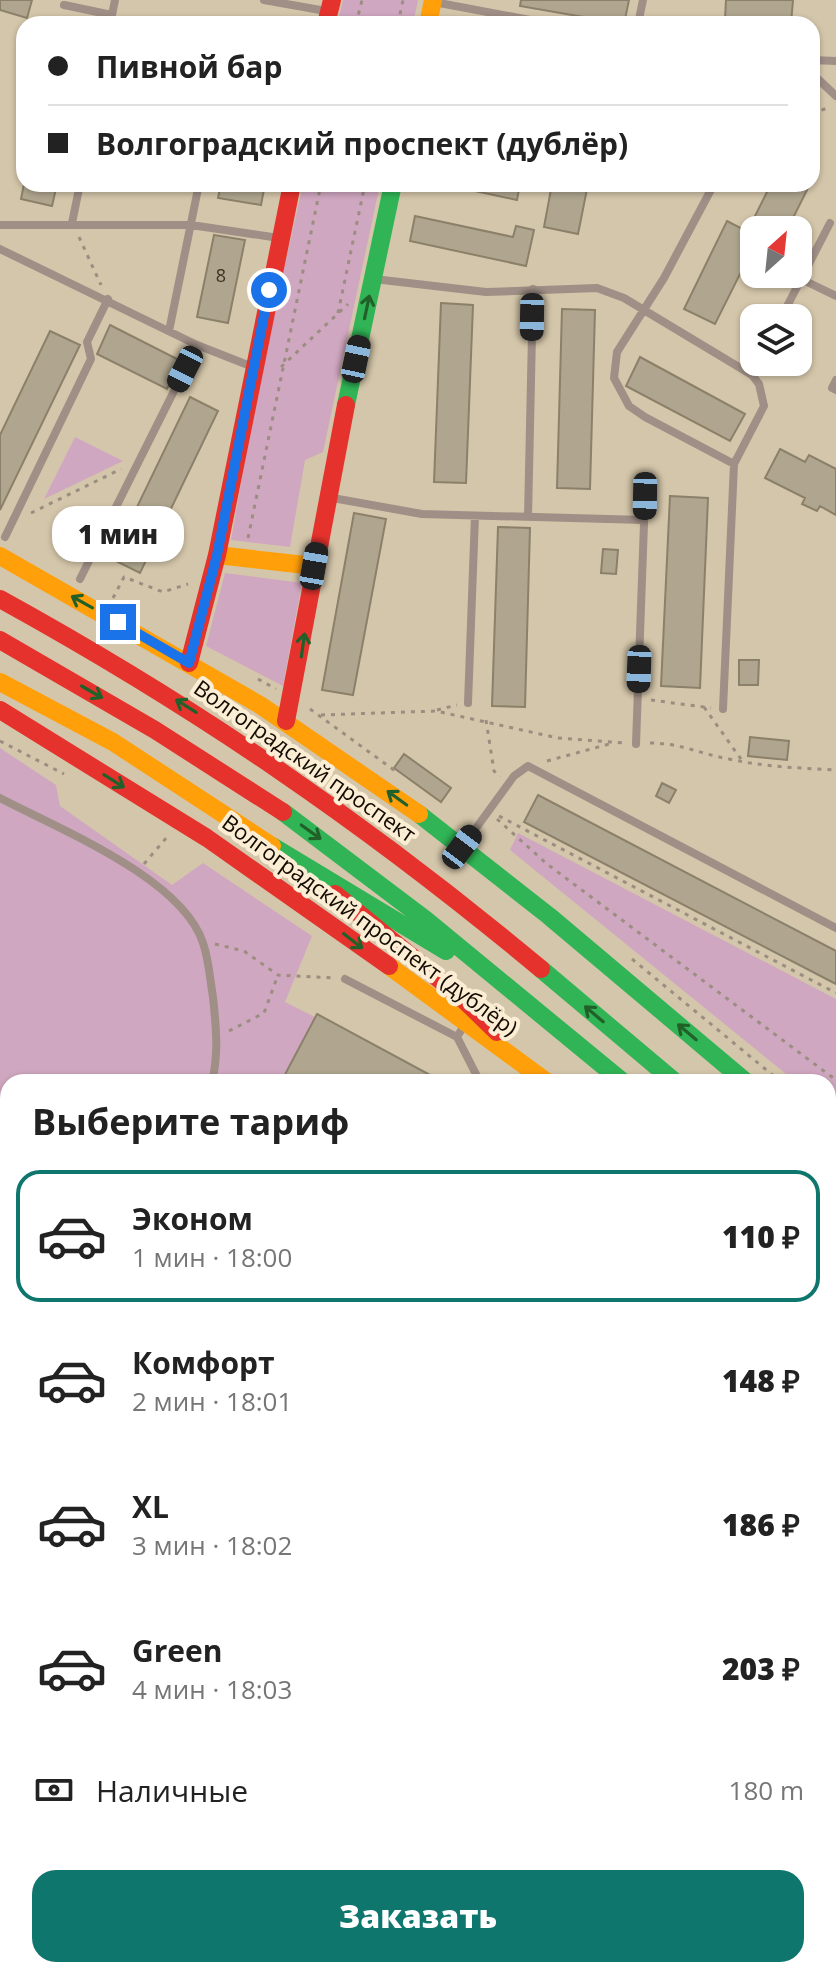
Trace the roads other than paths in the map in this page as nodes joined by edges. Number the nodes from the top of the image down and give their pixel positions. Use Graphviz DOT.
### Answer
graph roads {
  1 [pos="115,0"];
  2 [pos="264,0"];
  3 [pos="432,1"];
  4 [pos="64,5"];
  5 [pos="329,12"];
  6 [pos="510,16"];
  7 [pos="820,81"];
  8 [pos="836,96"];
  9 [pos="78,192"];
  10 [pos="197,192"];
  11 [pos="290,192"];
  12 [pos="391,192"];
  13 [pos="710,192"];
  14 [pos="72,223"];
  15 [pos="830,223"];
  16 [pos="0,225"];
  17 [pos="191,225"];
  18 [pos="280,239"];
  19 [pos="0,249"];
  20 [pos="812,258"];
  21 [pos="373,279"];
  22 [pos="812,284"];
  23 [pos="533,289"];
  24 [pos="836,296"];
  25 [pos="108,299"];
  26 [pos="642,310"];
  27 [pos="169,331"];
  28 [pos="197,345"];
  29 [pos="253,367"];
  30 [pos="740,368"];
  31 [pos="753,376"];
  32 [pos="836,380"];
  33 [pos="836,390"];
  34 [pos="734,464"];
  35 [pos="645,496"];
  36 [pos="327,497"];
  37 [pos="475,516"];
  38 [pos="528,517"];
  39 [pos="644,520"];
  40 [pos="5,537"];
  41 [pos="217,555"];
  42 [pos="0,556"];
  43 [pos="314,566"];
  44 [pos="80,579"];
  45 [pos="0,599"];
  46 [pos="0,640"];
  47 [pos="189,663"];
  48 [pos="8,686"];
  49 [pos="468,703"];
  50 [pos="723,709"];
  51 [pos="0,710"];
  52 [pos="286,721"];
  53 [pos="636,744"];
  54 [pos="0,798"];
  55 [pos="462,847"];
  56 [pos="280,851"];
  57 [pos="836,928"];
  58 [pos="345,979"];
  59 [pos="517,994"];
  60 [pos="462,1030"];
  61 [pos="213,1074"];
  62 [pos="477,1074"];
  63 [pos="535,1074"];
  64 [pos="540,1074"];
  65 [pos="613,1074"];
  66 [pos="665,1074"];
  67 [pos="736,1074"];
  1 -- 4 [label="lane"];
  2 -- 5 [label="lane"];
  3 -- 6 [label="lane"];
  7 -- 8 [label="lane"];
  9 -- 14 [label="lane"];
  10 -- 17 [label="lane"];
  11 -- 18 [label="main road"];
  12 -- 21 [label="main road"];
  13 -- 26 [label="lane"];
  14 -- 16 [label="lane"];
  14 -- 17 [label="lane"];
  15 -- 20 [label="lane"];
  17 -- 18 [label="lane"];
  17 -- 27 [label="lane"];
  18 -- 29 [label="main road"];
  19 -- 25 [label="lane"];
  21 -- 23 [label="lane"];
  36 -- 21 [label="main road, one-way"];
  22 -- 24 [label="lane"];
  23 -- 26 [label="lane"];
  23 -- 38 [label="lane"];
  25 -- 27 [label="lane"];
  25 -- 40 [label="lane"];
  26 -- 30 [label="lane"];
  26 -- 34 [label="lane"];
  27 -- 28 [label="lane"];
  28 -- 29 [label="lane"];
  28 -- 44 [label="lane"];
  29 -- 41 [label="main road"];
  31 -- 34 [label="lane"];
  32 -- 33 [label="lane"];
  34 -- 50 [label="lane"];
  35 -- 39 [label="lane"];
  36 -- 37 [label="lane"];
  36 -- 43 [label="main road"];
  37 -- 38 [label="lane"];
  37 -- 49 [label="lane"];
  38 -- 39 [label="lane"];
  39 -- 53 [label="lane"];
  41 -- 43 [label="main road"];
  41 -- 47 [label="main road"];
  47 -- 42 [label="main road, one-way"];
  52 -- 43 [label="main road, one-way"];
  66 -- 45 [label="main road, Волгоградский проспект, one-way"];
  46 -- 59 [label="main road, one-way"];
  47 -- 52 [label="main road"];
  48 -- 56 [label="main road"];
  51 -- 60 [label="main road, Волгоградский проспект (дублёр), one-way"];
  55 -- 52 [label="main road, one-way"];
  54 -- 61 [label="lane"];
  55 -- 57 [label="lane"];
  67 -- 55 [label="main road, one-way"];
  56 -- 59 [label="main road"];
  56 -- 64 [label="main road"];
  58 -- 60 [label="lane"];
  59 -- 65 [label="main road"];
  60 -- 62 [label="lane"];
  60 -- 63 [label="main road, Волгоградский проспект (дублёр)"];
}
